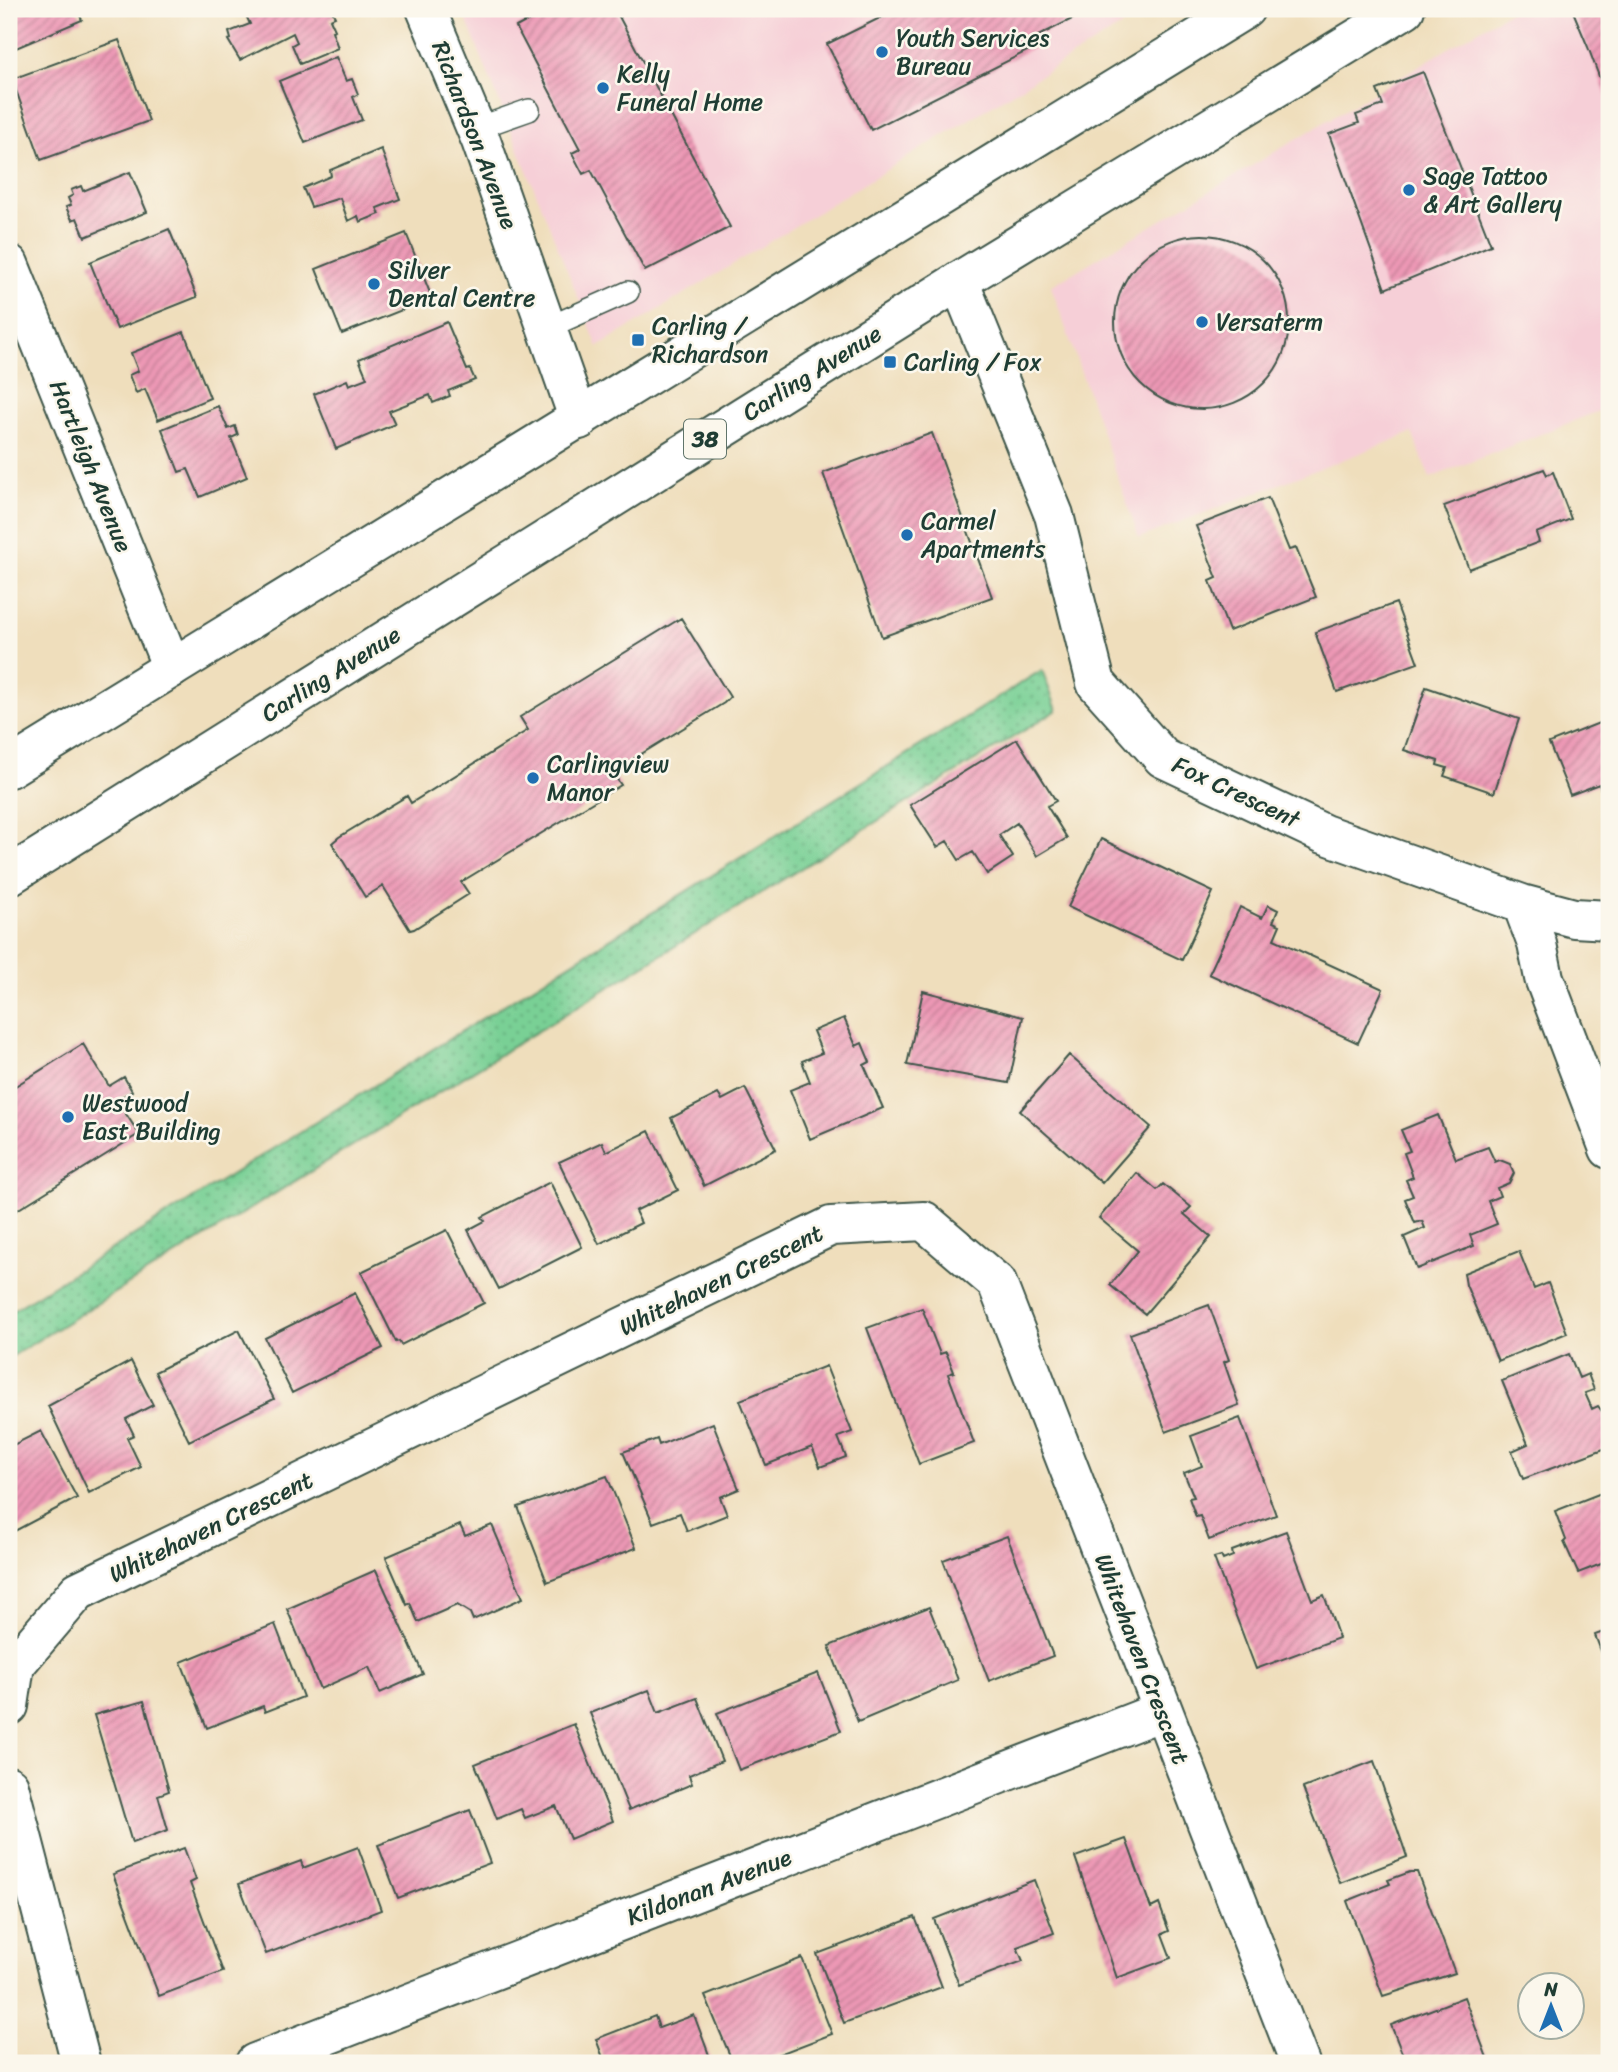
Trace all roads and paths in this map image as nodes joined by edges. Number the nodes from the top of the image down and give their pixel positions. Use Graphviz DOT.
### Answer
graph roads {
  1 [pos="426,9"];
  2 [pos="1245,9"];
  3 [pos="1405,9"];
  4 [pos="529,110"];
  5 [pos="475,129"];
  6 [pos="9,264"];
  7 [pos="960,281"];
  8 [pos="628,292"];
  9 [pos="547,328"];
  10 [pos="579,420"];
  11 [pos="172,668"];
  12 [pos="9,768"];
  13 [pos="9,876"];
  14 [pos="1522,904"];
  15 [pos="1609,919"];
  16 [pos="1609,1149"];
  17 [pos="9,1706"];
  18 [pos="1163,1711"];
  19 [pos="9,1786"];
  20 [pos="82,2063"];
  21 [pos="256,2063"];
  22 [pos="1300,2063"];
  1 -- 5 [label="street, Richardson Avenue"];
  2 -- 10 [label="street"];
  3 -- 7 [label="street, Carling Avenue / 38"];
  4 -- 5 [label="lane"];
  5 -- 9 [label="street, Richardson Avenue"];
  6 -- 11 [label="street, Hartleigh Avenue"];
  7 -- 13 [label="street, Carling Avenue / 38"];
  7 -- 14 [label="street, Fox Crescent"];
  8 -- 9 [label="lane"];
  9 -- 10 [label="street, Richardson Avenue"];
  10 -- 11 [label="street"];
  11 -- 12 [label="street"];
  14 -- 15 [label="street, Fox Crescent"];
  14 -- 16 [label="street"];
  17 -- 18 [label="street, Whitehaven Crescent"];
  18 -- 21 [label="street, Kildonan Avenue"];
  18 -- 22 [label="street, Whitehaven Crescent"];
  19 -- 20 [label="street"];
}
